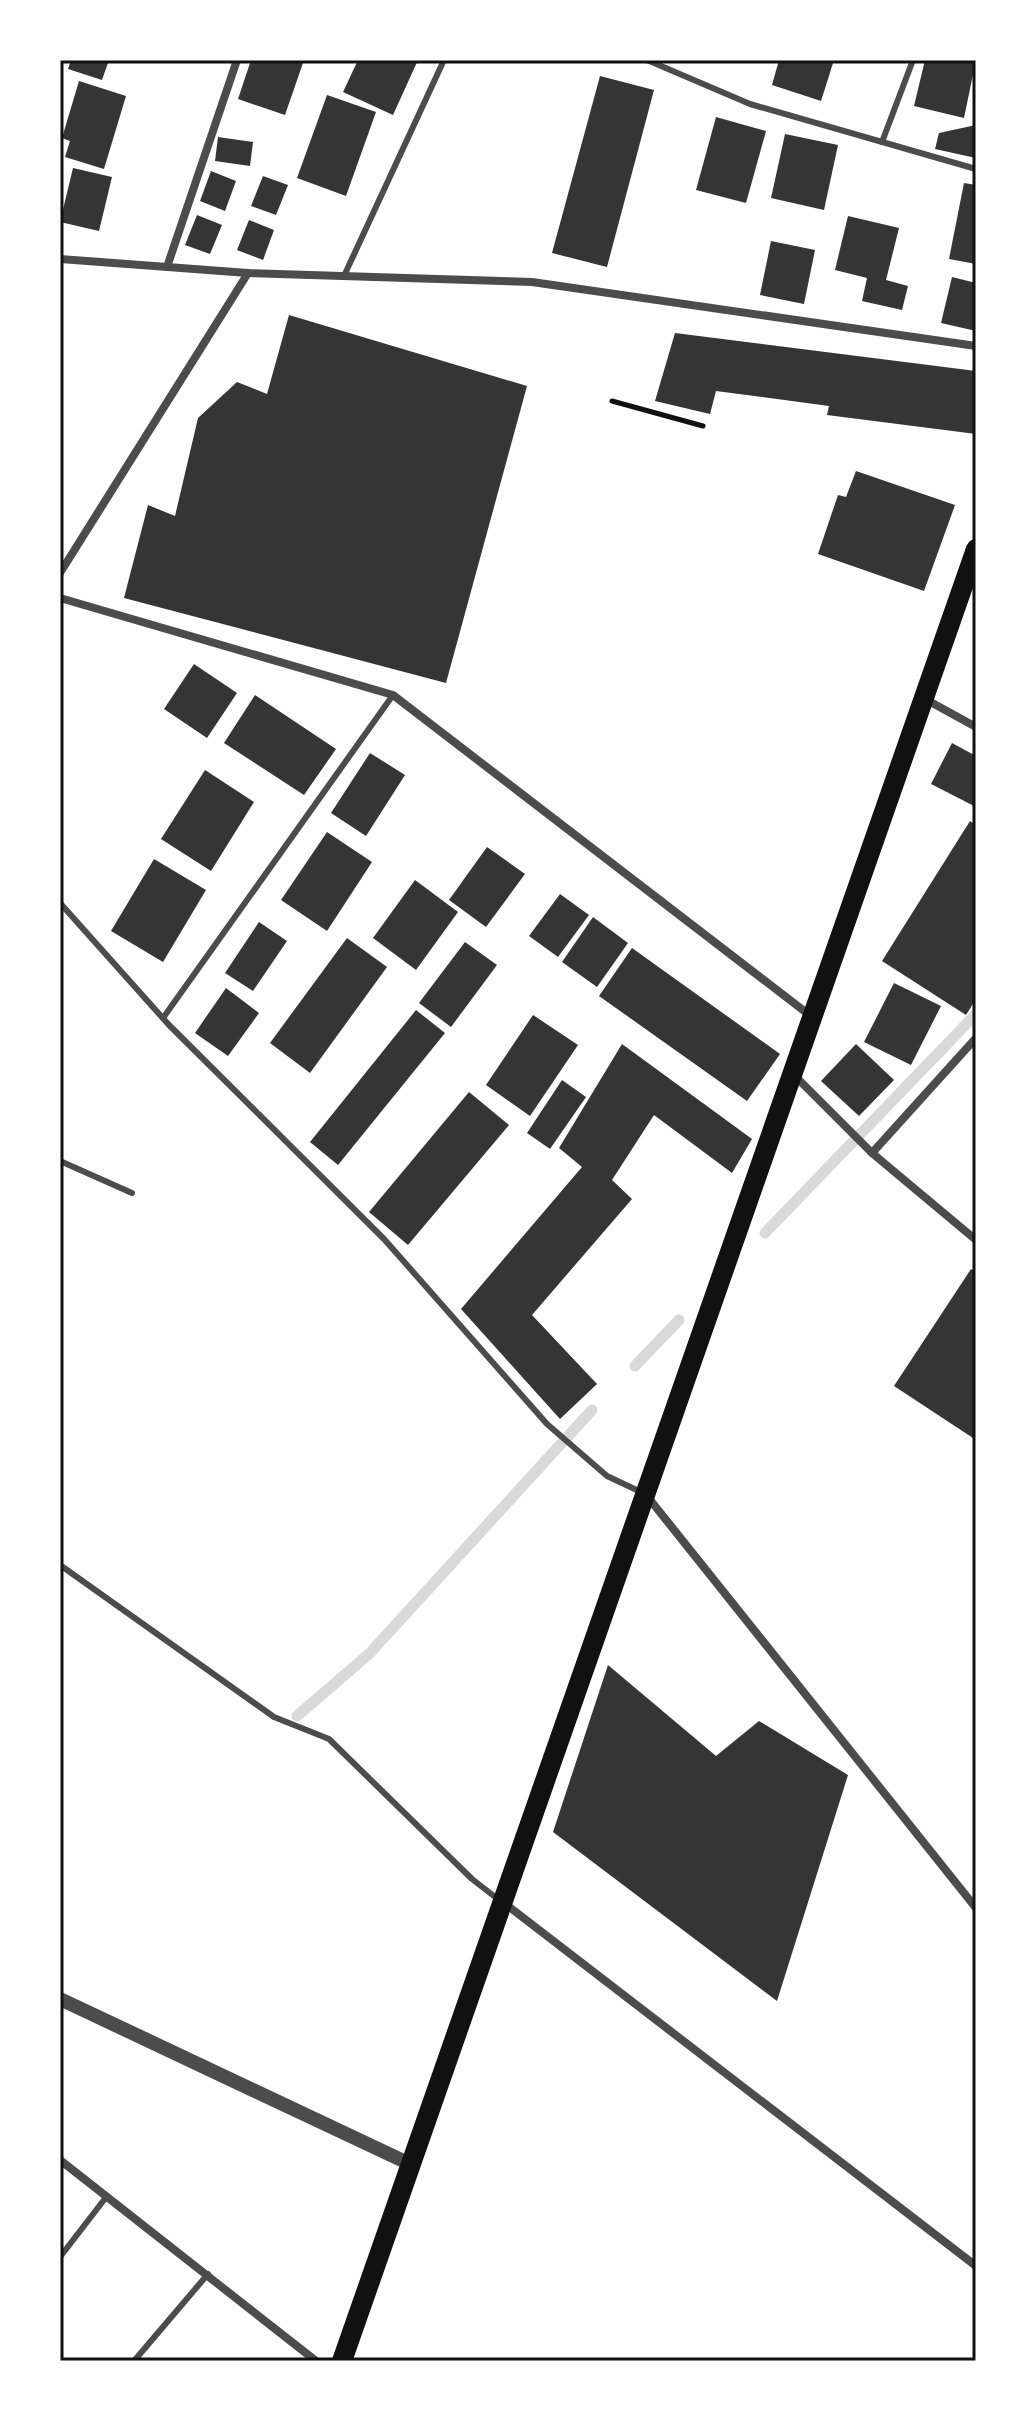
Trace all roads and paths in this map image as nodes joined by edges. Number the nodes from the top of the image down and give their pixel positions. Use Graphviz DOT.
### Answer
graph roads {
  1 [pos="237,60"];
  2 [pos="444,60"];
  3 [pos="647,60"];
  4 [pos="913,60"];
  5 [pos="882,142"];
  6 [pos="976,169"];
  7 [pos="60,259"];
  8 [pos="167,267"];
  9 [pos="248,273"];
  10 [pos="344,276"];
  11 [pos="976,346"];
  12 [pos="612,401"];
  13 [pos="703,426"];
  14 [pos="976,549"];
  15 [pos="60,573"];
  16 [pos="60,598"];
  17 [pos="393,695"];
  18 [pos="925,699"];
  19 [pos="976,727"];
  20 [pos="60,903"];
  21 [pos="163,1018"];
  22 [pos="813,1018"];
  23 [pos="976,1038"];
  24 [pos="794,1075"];
  25 [pos="870,1151"];
  26 [pos="60,1161"];
  27 [pos="132,1193"];
  28 [pos="976,1240"];
  29 [pos="646,1495"];
  30 [pos="60,1565"];
  31 [pos="503,1903"];
  32 [pos="976,1908"];
  33 [pos="60,1999"];
  34 [pos="60,2160"];
  35 [pos="410,2164"];
  36 [pos="107,2196"];
  37 [pos="60,2257"];
  38 [pos="976,2266"];
  39 [pos="208,2274"];
  40 [pos="134,2361"];
  41 [pos="316,2361"];
  42 [pos="342,2361"];
  1 -- 8 [label="street"];
  2 -- 10 [label="lane"];
  3 -- 5 [label="lane"];
  4 -- 5 [label="lane"];
  5 -- 6 [label="lane"];
  7 -- 8 [label="street"];
  8 -- 9 [label="street"];
  9 -- 10 [label="street"];
  9 -- 15 [label="street"];
  10 -- 11 [label="street"];
  12 -- 13 [label="path"];
  14 -- 18 [label="main road"];
  16 -- 17 [label="street"];
  17 -- 21 [label="lane"];
  17 -- 22 [label="street"];
  18 -- 19 [label="street"];
  18 -- 22 [label="main road"];
  20 -- 21 [label="lane"];
  21 -- 29 [label="lane"];
  22 -- 24 [label="main road"];
  23 -- 25 [label="street"];
  24 -- 25 [label="street"];
  24 -- 29 [label="main road"];
  25 -- 28 [label="street"];
  26 -- 27 [label="lane"];
  29 -- 31 [label="main road"];
  29 -- 32 [label="street"];
  30 -- 31 [label="lane"];
  31 -- 35 [label="main road"];
  31 -- 38 [label="street"];
  33 -- 35 [label="street"];
  34 -- 36 [label="street"];
  35 -- 42 [label="main road"];
  36 -- 37 [label="lane"];
  36 -- 39 [label="street"];
  39 -- 40 [label="lane"];
  39 -- 41 [label="street"];
}
